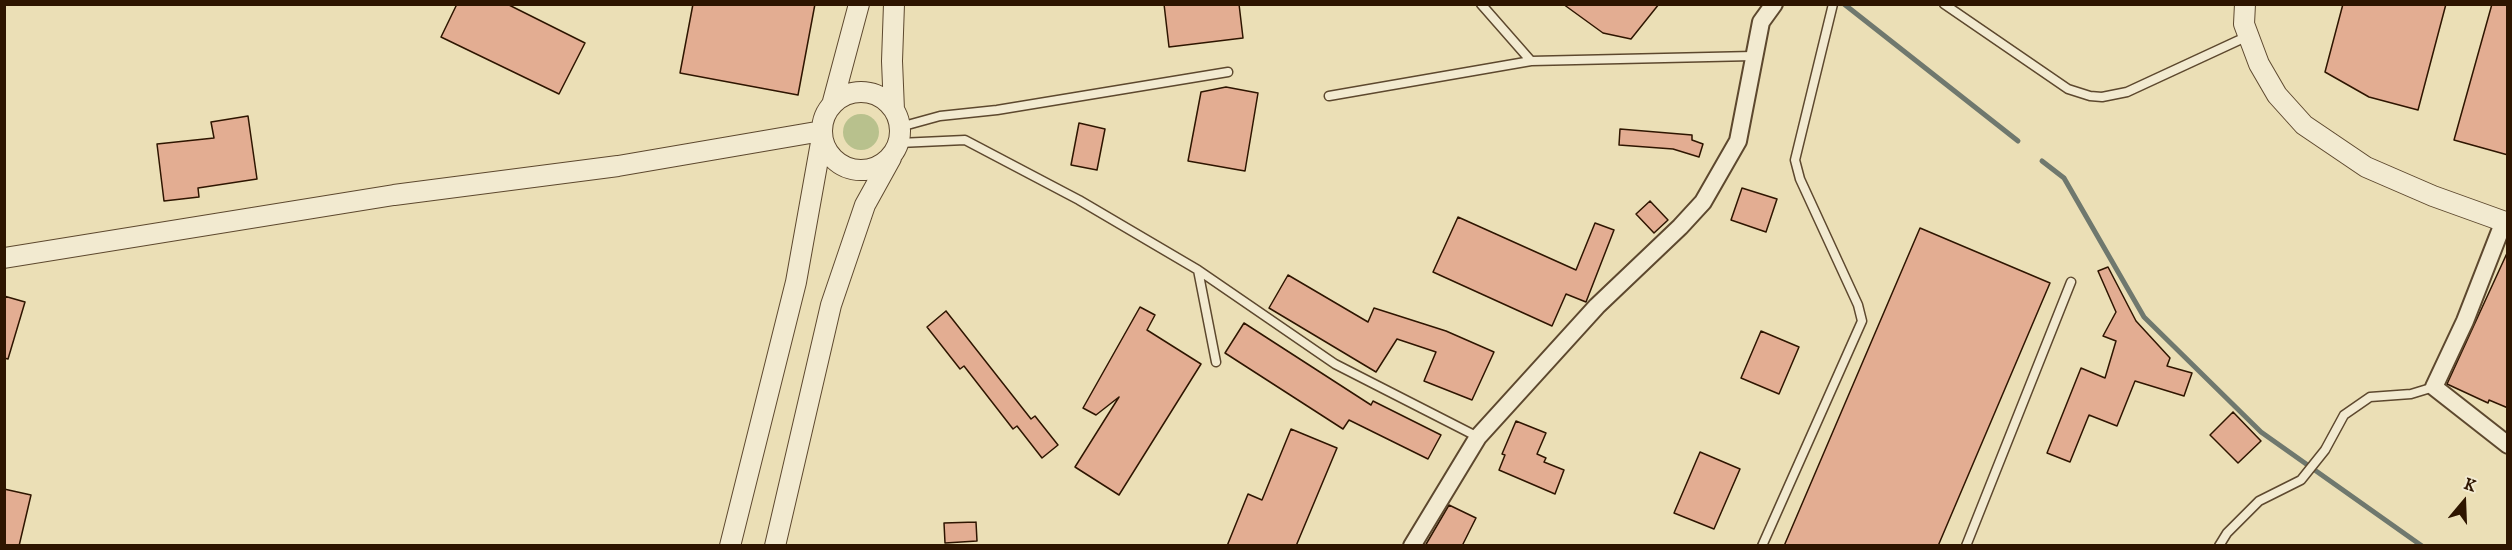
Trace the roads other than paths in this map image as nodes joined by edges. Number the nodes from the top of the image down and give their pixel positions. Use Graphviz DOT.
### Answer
graph roads {
  1 [pos="859,4"];
  2 [pos="894,4"];
  3 [pos="1480,4"];
  4 [pos="1774,4"];
  5 [pos="1833,4"];
  6 [pos="1944,4"];
  7 [pos="2244,4"];
  8 [pos="2249,36"];
  9 [pos="1753,56"];
  10 [pos="1531,61"];
  11 [pos="1228,72"];
  12 [pos="1329,96"];
  13 [pos="832,105"];
  14 [pos="822,134"];
  15 [pos="896,134"];
  16 [pos="2506,222"];
  17 [pos="4,258"];
  18 [pos="1198,270"];
  19 [pos="2071,282"];
  20 [pos="1216,362"];
  21 [pos="2434,387"];
  22 [pos="1478,437"];
  23 [pos="2508,445"];
  24 [pos="730,546"];
  25 [pos="775,546"];
  26 [pos="1412,546"];
  27 [pos="1762,546"];
  28 [pos="1966,546"];
  29 [pos="2219,546"];
  1 -- 13 [label="street"];
  2 -- 15 [label="street"];
  3 -- 10 [label="lane"];
  4 -- 9 [label="street"];
  5 -- 27 [label="lane"];
  6 -- 8 [label="lane"];
  7 -- 8 [label="street"];
  8 -- 16 [label="street"];
  9 -- 10 [label="lane"];
  9 -- 22 [label="street"];
  10 -- 12 [label="lane"];
  11 -- 15 [label="lane"];
  13 -- 14 [label="street"];
  13 -- 15 [label="street"];
  14 -- 15 [label="street"];
  14 -- 17 [label="street"];
  14 -- 24 [label="street"];
  15 -- 18 [label="lane"];
  15 -- 25 [label="street"];
  16 -- 21 [label="street"];
  18 -- 20 [label="lane"];
  18 -- 22 [label="lane"];
  19 -- 28 [label="lane"];
  21 -- 23 [label="street"];
  21 -- 29 [label="lane"];
  22 -- 26 [label="street"];
}
